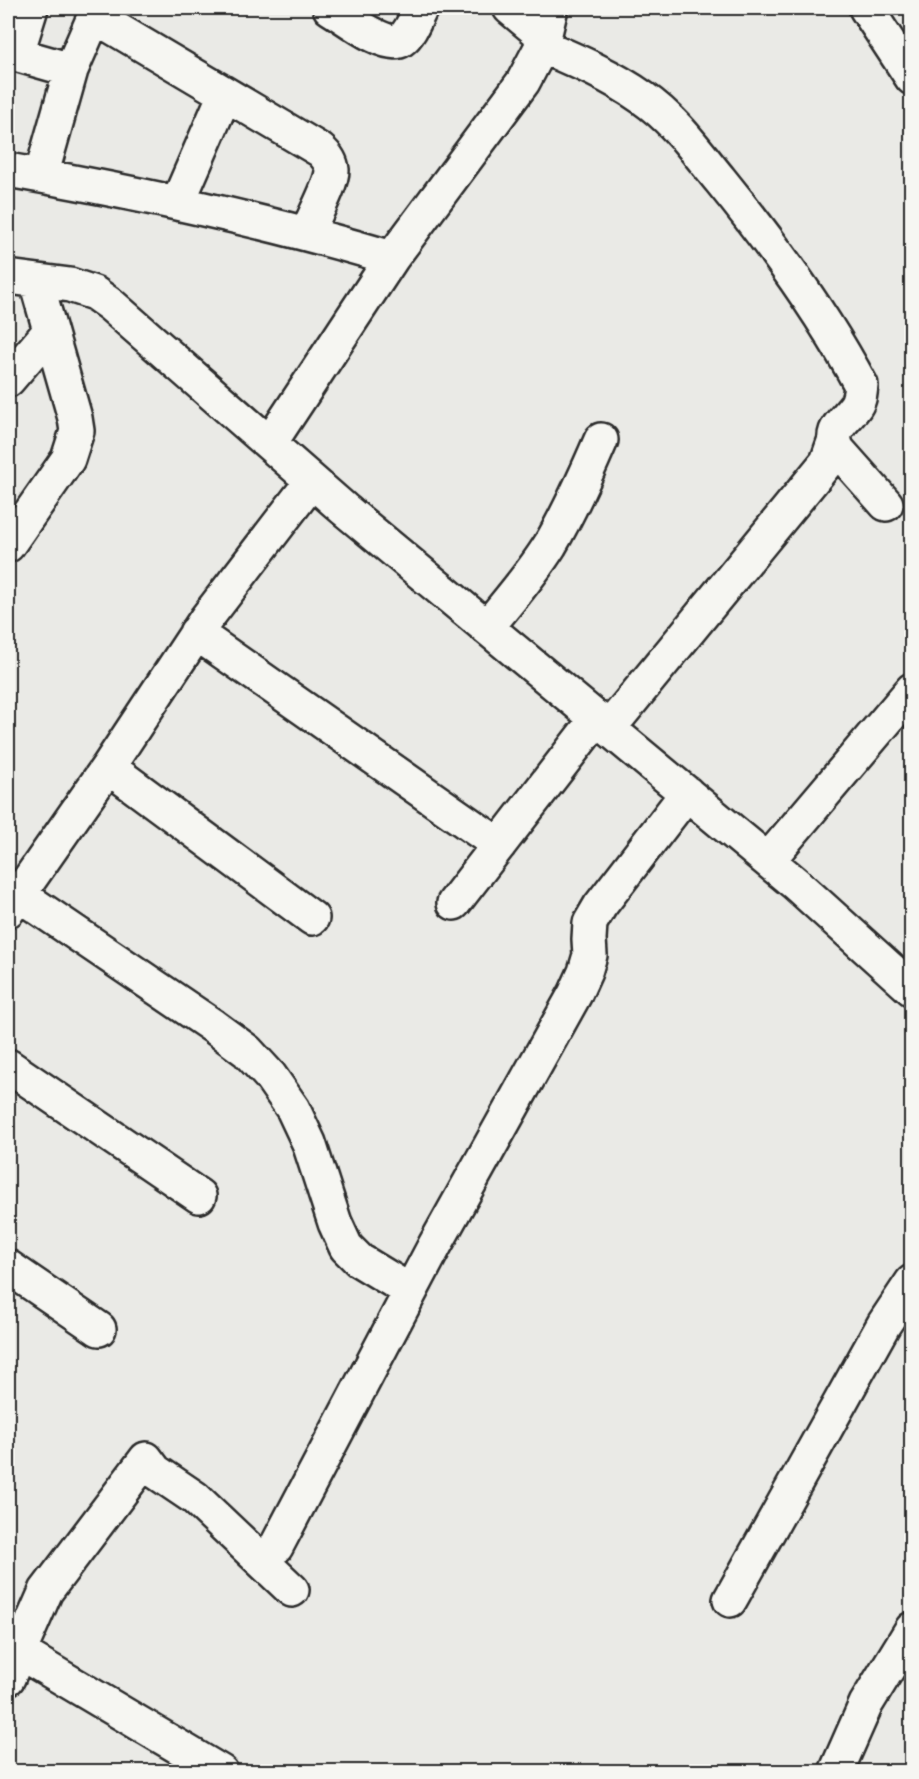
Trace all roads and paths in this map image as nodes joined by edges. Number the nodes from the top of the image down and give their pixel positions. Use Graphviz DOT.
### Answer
graph roads {
  1 [pos="31,8"];
  2 [pos="330,8"];
  3 [pos="421,8"];
  4 [pos="510,8"];
  5 [pos="551,8"];
  6 [pos="866,8"];
  7 [pos="96,12"];
  8 [pos="542,46"];
  9 [pos="12,52"];
  10 [pos="71,70"];
  11 [pos="912,78"];
  12 [pos="225,94"];
  13 [pos="8,170"];
  14 [pos="41,176"];
  15 [pos="178,202"];
  16 [pos="307,233"];
  17 [pos="392,258"];
  18 [pos="22,279"];
  19 [pos="51,332"];
  20 [pos="8,380"];
  21 [pos="601,440"];
  22 [pos="834,442"];
  23 [pos="270,443"];
  24 [pos="312,482"];
  25 [pos="886,504"];
  26 [pos="8,545"];
  27 [pos="488,627"];
  28 [pos="196,633"];
  29 [pos="912,690"];
  30 [pos="603,723"];
  31 [pos="108,767"];
  32 [pos="687,793"];
  33 [pos="499,845"];
  34 [pos="768,860"];
  35 [pos="11,897"];
  36 [pos="454,903"];
  37 [pos="312,918"];
  38 [pos="912,989"];
  39 [pos="8,1066"];
  40 [pos="199,1196"];
  41 [pos="8,1267"];
  42 [pos="912,1282"];
  43 [pos="410,1291"];
  44 [pos="99,1329"];
  45 [pos="276,1547"];
  46 [pos="292,1590"];
  47 [pos="730,1600"];
  48 [pos="912,1629"];
  49 [pos="13,1665"];
  50 [pos="221,1772"];
  51 [pos="836,1772"];
  1 -- 9 [label="street"];
  2 -- 3 [label="street"];
  4 -- 8 [label="street"];
  5 -- 8 [label="street"];
  6 -- 11 [label="street"];
  7 -- 10 [label="street"];
  7 -- 12 [label="street"];
  8 -- 17 [label="street"];
  8 -- 22 [label="street"];
  9 -- 10 [label="street"];
  10 -- 14 [label="street"];
  12 -- 15 [label="street"];
  12 -- 16 [label="street"];
  13 -- 14 [label="street"];
  14 -- 15 [label="street"];
  15 -- 16 [label="street"];
  16 -- 17 [label="street"];
  17 -- 23 [label="street"];
  18 -- 19 [label="street"];
  18 -- 23 [label="street"];
  19 -- 20 [label="street"];
  19 -- 26 [label="street"];
  21 -- 27 [label="street"];
  22 -- 25 [label="street"];
  22 -- 30 [label="street"];
  23 -- 24 [label="street"];
  24 -- 27 [label="street"];
  24 -- 28 [label="street"];
  27 -- 30 [label="street"];
  28 -- 31 [label="street"];
  28 -- 33 [label="street"];
  29 -- 34 [label="street"];
  30 -- 32 [label="street"];
  30 -- 33 [label="street"];
  31 -- 35 [label="street"];
  31 -- 37 [label="street"];
  32 -- 34 [label="street"];
  32 -- 43 [label="street"];
  33 -- 36 [label="street"];
  34 -- 38 [label="street"];
  35 -- 43 [label="street"];
  39 -- 40 [label="street"];
  41 -- 44 [label="street"];
  42 -- 47 [label="street"];
  43 -- 45 [label="street"];
  46 -- 49 [label="street"];
  48 -- 51 [label="street"];
  49 -- 50 [label="street"];
}
